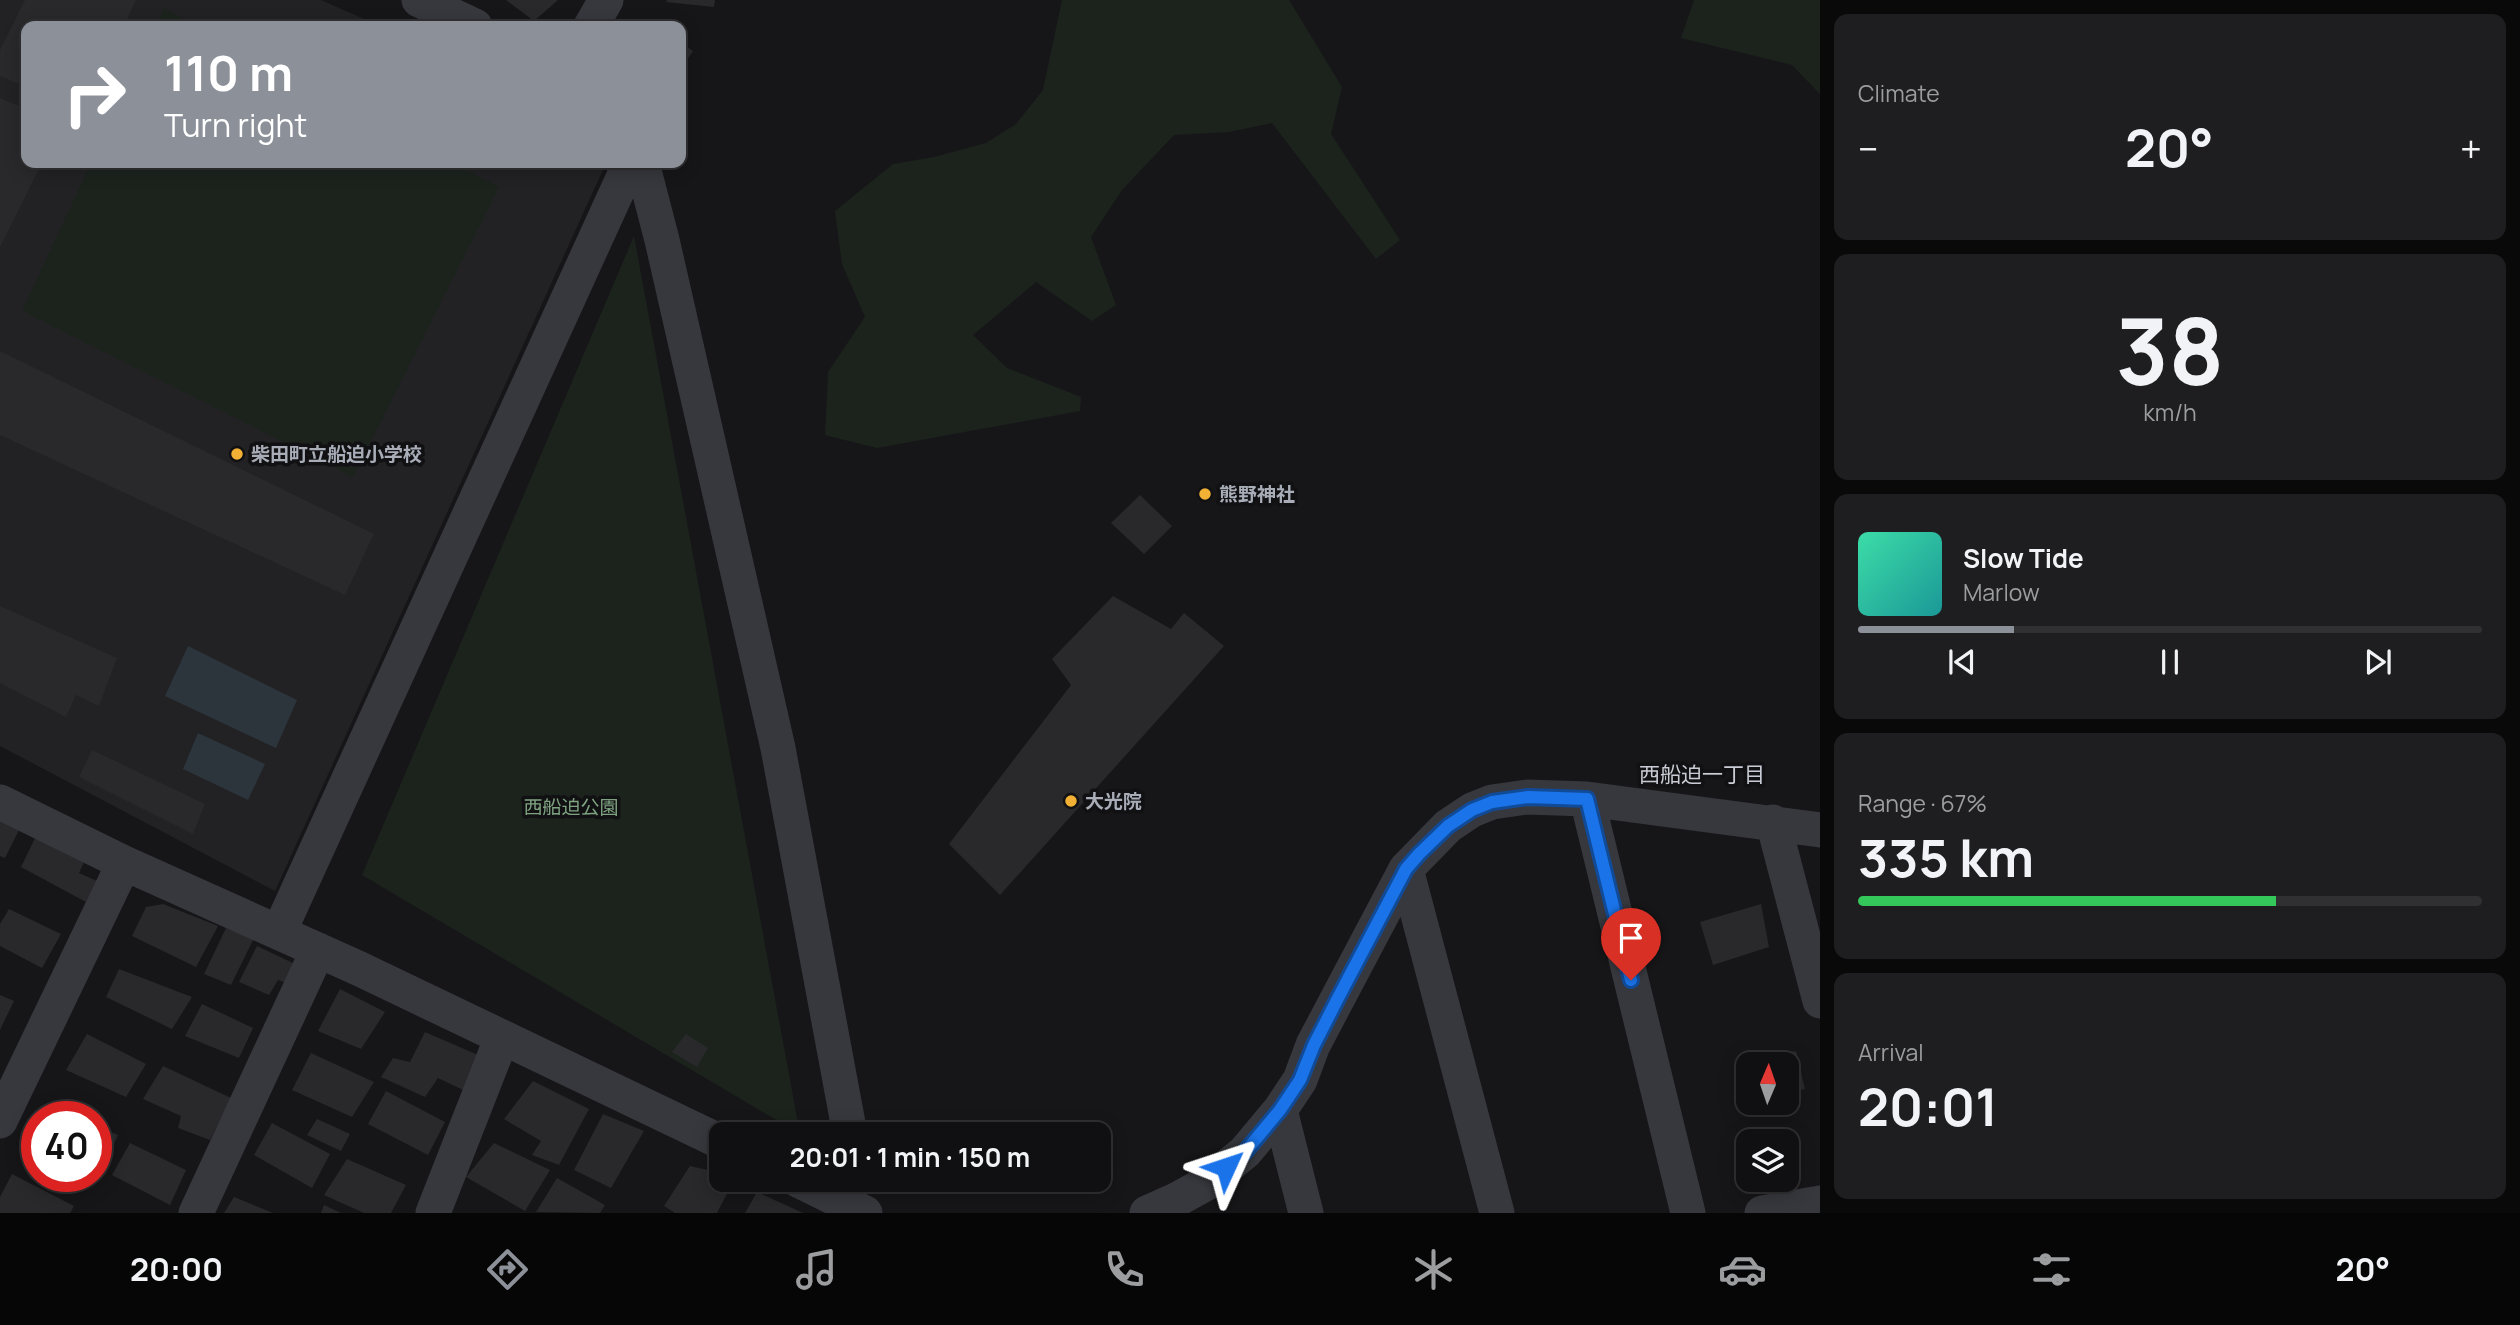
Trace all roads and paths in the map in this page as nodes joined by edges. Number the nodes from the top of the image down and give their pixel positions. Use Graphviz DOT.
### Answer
graph roads {
  1 [pos="419,0"];
  2 [pos="606,0"];
  3 [pos="464,21"];
  4 [pos="594,21"];
  5 [pos="628,168"];
  6 [pos="643,168"];
  7 [pos="1587,799"];
  8 [pos="0,802"];
  9 [pos="1773,822"];
  10 [pos="1820,830"];
  11 [pos="124,863"];
  12 [pos="1406,869"];
  13 [pos="279,932"];
  14 [pos="318,950"];
  15 [pos="1820,1001"];
  16 [pos="502,1037"];
  17 [pos="1280,1110"];
  18 [pos="0,1121"];
  19 [pos="848,1122"];
  20 [pos="709,1136"];
  21 [pos="822,1192"];
  22 [pos="861,1192"];
  23 [pos="1820,1203"];
  24 [pos="196,1213"];
  25 [pos="433,1213"];
  26 [pos="865,1213"];
  27 [pos="1147,1213"];
  28 [pos="1306,1213"];
  29 [pos="1497,1213"];
  30 [pos="1688,1213"];
  31 [pos="1762,1213"];
  1 -- 3 [label="street"];
  2 -- 4 [label="street"];
  5 -- 13 [label="street"];
  6 -- 19 [label="street"];
  7 -- 9 [label="street"];
  7 -- 12 [label="street"];
  7 -- 30 [label="street"];
  8 -- 11 [label="street"];
  9 -- 10 [label="street"];
  9 -- 15 [label="street"];
  11 -- 13 [label="street"];
  11 -- 18 [label="street"];
  12 -- 17 [label="street"];
  12 -- 29 [label="street"];
  13 -- 14 [label="street"];
  14 -- 16 [label="street"];
  14 -- 24 [label="street"];
  16 -- 20 [label="street"];
  16 -- 25 [label="street"];
  17 -- 27 [label="street"];
  17 -- 28 [label="street"];
  21 -- 26 [label="street"];
  22 -- 26 [label="street"];
  23 -- 31 [label="street"];
}
